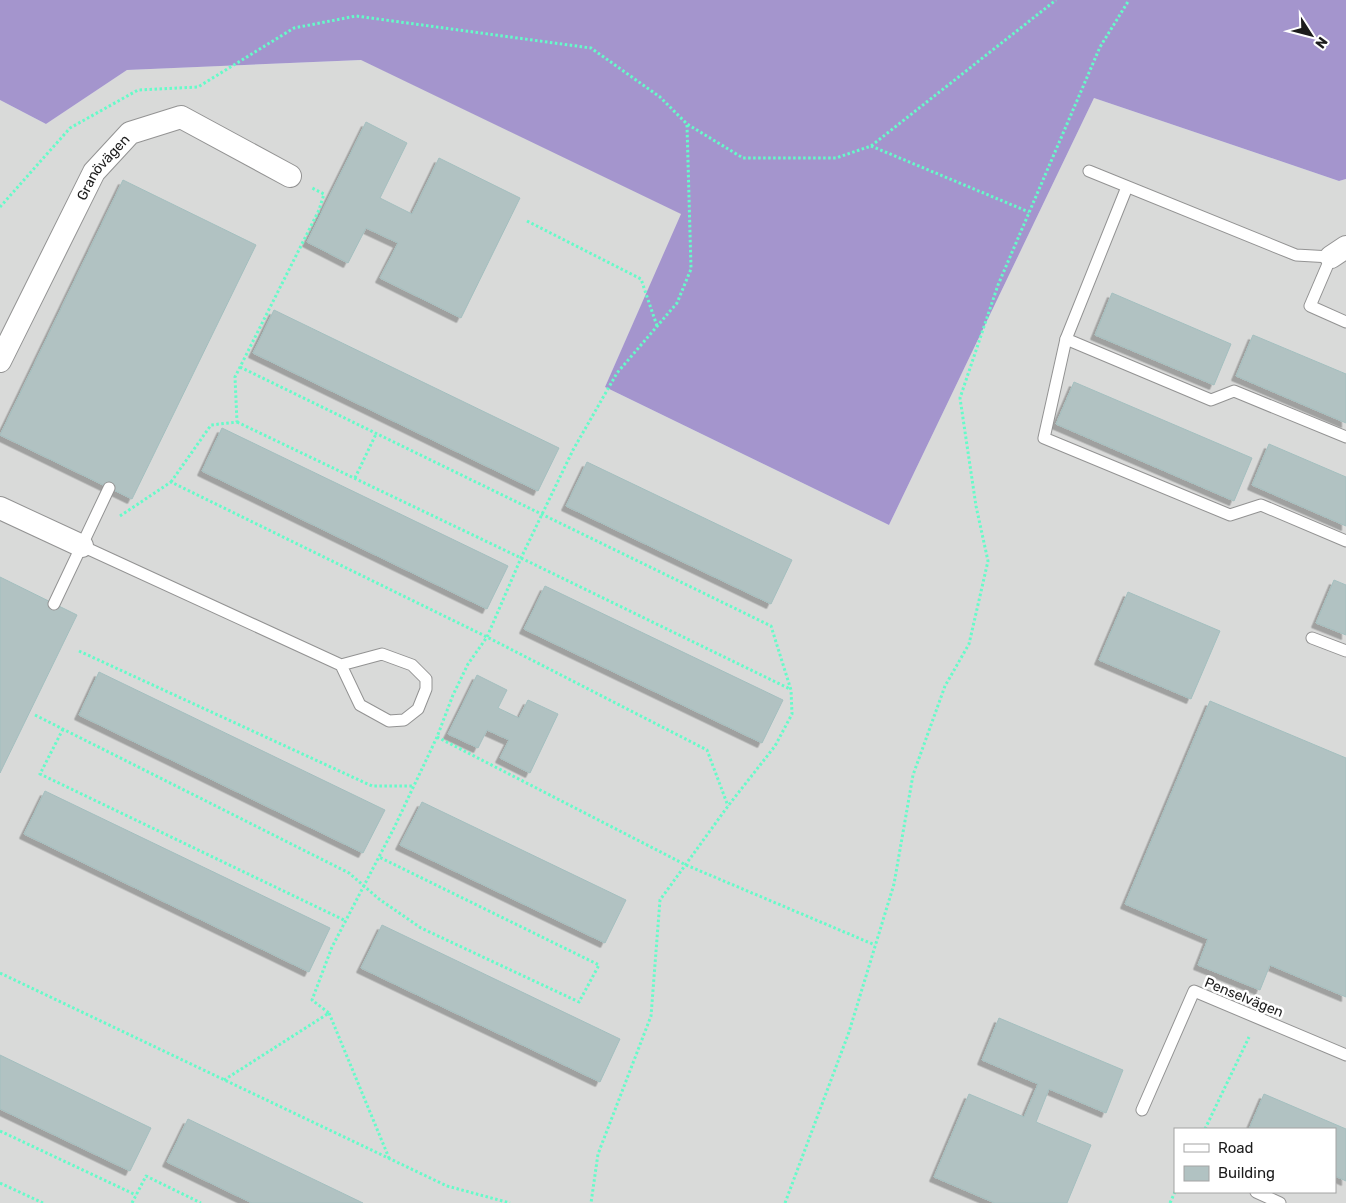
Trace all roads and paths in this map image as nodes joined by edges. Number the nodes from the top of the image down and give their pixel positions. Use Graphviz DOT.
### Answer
graph roads {
  1 [pos="1056,0"];
  2 [pos="1128,0"];
  3 [pos="686,124"];
  4 [pos="871,146"];
  5 [pos="1089,171"];
  6 [pos="290,176"];
  7 [pos="1126,187"];
  8 [pos="0,207"];
  9 [pos="319,210"];
  10 [pos="1028,212"];
  11 [pos="527,222"];
  12 [pos="1339,252"];
  13 [pos="1346,322"];
  14 [pos="657,326"];
  15 [pos="1066,339"];
  16 [pos="0,361"];
  17 [pos="240,368"];
  18 [pos="237,422"];
  19 [pos="376,434"];
  20 [pos="1346,436"];
  21 [pos="355,478"];
  22 [pos="171,482"];
  23 [pos="109,488"];
  24 [pos="0,508"];
  25 [pos="542,515"];
  26 [pos="1346,541"];
  27 [pos="91,550"];
  28 [pos="521,558"];
  29 [pos="54,604"];
  30 [pos="488,637"];
  31 [pos="1312,638"];
  32 [pos="79,651"];
  33 [pos="1346,651"];
  34 [pos="341,665"];
  35 [pos="791,690"];
  36 [pos="35,715"];
  37 [pos="63,729"];
  38 [pos="437,737"];
  39 [pos="413,786"];
  40 [pos="728,806"];
  41 [pos="379,857"];
  42 [pos="686,866"];
  43 [pos="365,886"];
  44 [pos="346,921"];
  45 [pos="875,945"];
  46 [pos="0,973"];
  47 [pos="329,1013"];
  48 [pos="1258,1018"];
  49 [pos="1346,1055"];
  50 [pos="224,1080"];
  51 [pos="1142,1110"];
  52 [pos="1205,1128"];
  53 [pos="0,1131"];
  54 [pos="389,1159"];
  55 [pos="0,1183"];
  56 [pos="1258,1193"];
  57 [pos="136,1195"];
  58 [pos="43,1203"];
  59 [pos="132,1203"];
  60 [pos="201,1203"];
  61 [pos="510,1203"];
  62 [pos="591,1203"];
  63 [pos="785,1203"];
  64 [pos="1280,1203"];
  1 -- 4 [label="path"];
  2 -- 10 [label="path"];
  3 -- 4 [label="path"];
  3 -- 8 [label="path"];
  3 -- 14 [label="path"];
  4 -- 10 [label="path"];
  5 -- 7 [label="lane"];
  6 -- 16 [label="street, Granövägen"];
  7 -- 12 [label="lane"];
  7 -- 15 [label="lane"];
  9 -- 17 [label="path"];
  10 -- 45 [label="path"];
  11 -- 14 [label="path"];
  12 -- 13 [label="lane"];
  14 -- 25 [label="path"];
  15 -- 20 [label="lane"];
  15 -- 26 [label="lane"];
  17 -- 18 [label="path"];
  17 -- 19 [label="path"];
  18 -- 21 [label="path"];
  18 -- 22 [label="path"];
  19 -- 21 [label="path"];
  19 -- 25 [label="path"];
  21 -- 28 [label="path"];
  22 -- 27 [label="path"];
  22 -- 30 [label="path"];
  23 -- 27 [label="lane"];
  24 -- 27 [label="street"];
  25 -- 28 [label="path"];
  25 -- 35 [label="path"];
  27 -- 29 [label="lane"];
  27 -- 34 [label="lane"];
  28 -- 30 [label="path"];
  28 -- 35 [label="path"];
  30 -- 38 [label="path"];
  30 -- 40 [label="path"];
  31 -- 33 [label="lane"];
  32 -- 39 [label="path"];
  34 -- 34 [label="lane"];
  35 -- 40 [label="path"];
  36 -- 37 [label="path"];
  37 -- 43 [label="path"];
  37 -- 44 [label="path"];
  38 -- 39 [label="path"];
  38 -- 42 [label="path"];
  39 -- 41 [label="path"];
  40 -- 42 [label="path"];
  41 -- 43 [label="path"];
  41 -- 43 [label="path"];
  42 -- 45 [label="path"];
  42 -- 62 [label="path"];
  43 -- 44 [label="path"];
  44 -- 47 [label="path"];
  45 -- 63 [label="path"];
  46 -- 50 [label="path"];
  47 -- 50 [label="path"];
  47 -- 54 [label="path"];
  48 -- 49 [label="lane, Penselvägen"];
  48 -- 51 [label="lane, Penselvägen"];
  48 -- 52 [label="path"];
  50 -- 54 [label="path"];
  53 -- 57 [label="path"];
  54 -- 61 [label="path"];
  55 -- 58 [label="path"];
  56 -- 64 [label="lane"];
  57 -- 59 [label="path"];
  57 -- 60 [label="path"];
}
